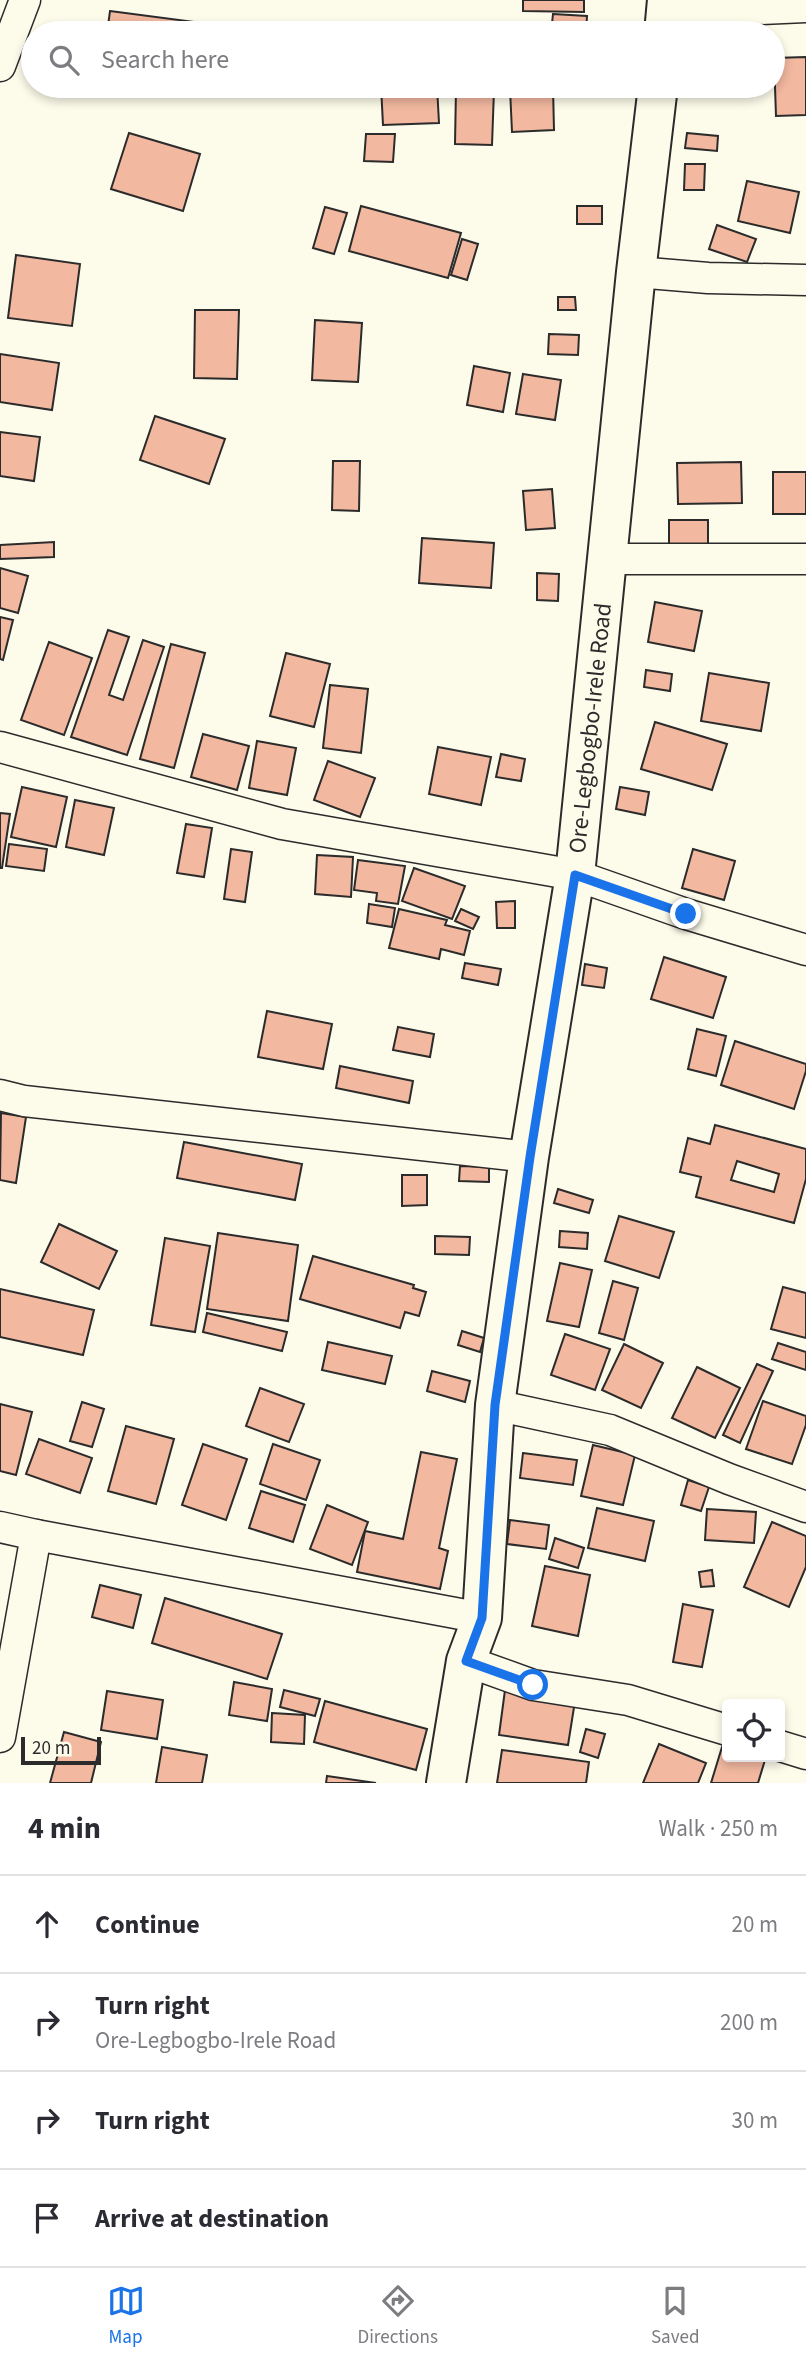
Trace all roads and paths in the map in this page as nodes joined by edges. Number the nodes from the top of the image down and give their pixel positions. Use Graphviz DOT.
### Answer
graph roads {
  1 [pos="25,0"];
  2 [pos="806,7"];
  3 [pos="666,15"];
  4 [pos="0,66"];
  5 [pos="657,98"];
  6 [pos="636,272"];
  7 [pos="806,280"];
  8 [pos="607,559"];
  9 [pos="806,559"];
  10 [pos="0,747"];
  11 [pos="575,875"];
  12 [pos="806,950"];
  13 [pos="0,1095"];
  14 [pos="530,1157"];
  15 [pos="495,1405"];
  16 [pos="806,1507"];
  17 [pos="0,1527"];
  18 [pos="36,1535"];
  19 [pos="482,1618"];
  20 [pos="466,1661"];
  21 [pos="722,1728"];
  22 [pos="0,1737"];
  23 [pos="785,1748"];
  24 [pos="806,1754"];
  25 [pos="446,1783"];
  1 -- 4 [label="street"];
  2 -- 3 [label="street"];
  5 -- 6 [label="main road, Ore-Legbogbo-Irele Road"];
  6 -- 7 [label="street"];
  6 -- 8 [label="main road, Ore-Legbogbo-Irele Road"];
  8 -- 9 [label="street"];
  8 -- 11 [label="main road, Ore-Legbogbo-Irele Road"];
  10 -- 11 [label="street"];
  11 -- 12 [label="street"];
  11 -- 14 [label="main road, Ore-Legbogbo-Irele Road"];
  13 -- 14 [label="street"];
  14 -- 15 [label="main road, Ore-Legbogbo-Irele Road"];
  15 -- 16 [label="street"];
  15 -- 19 [label="main road, Ore-Legbogbo-Irele Road"];
  17 -- 18 [label="street"];
  18 -- 19 [label="street"];
  18 -- 22 [label="street"];
  19 -- 20 [label="main road, Ore-Legbogbo-Irele Road"];
  20 -- 21 [label="street"];
  20 -- 25 [label="main road, Ore-Legbogbo-Irele Road"];
  23 -- 24 [label="street"];
}
